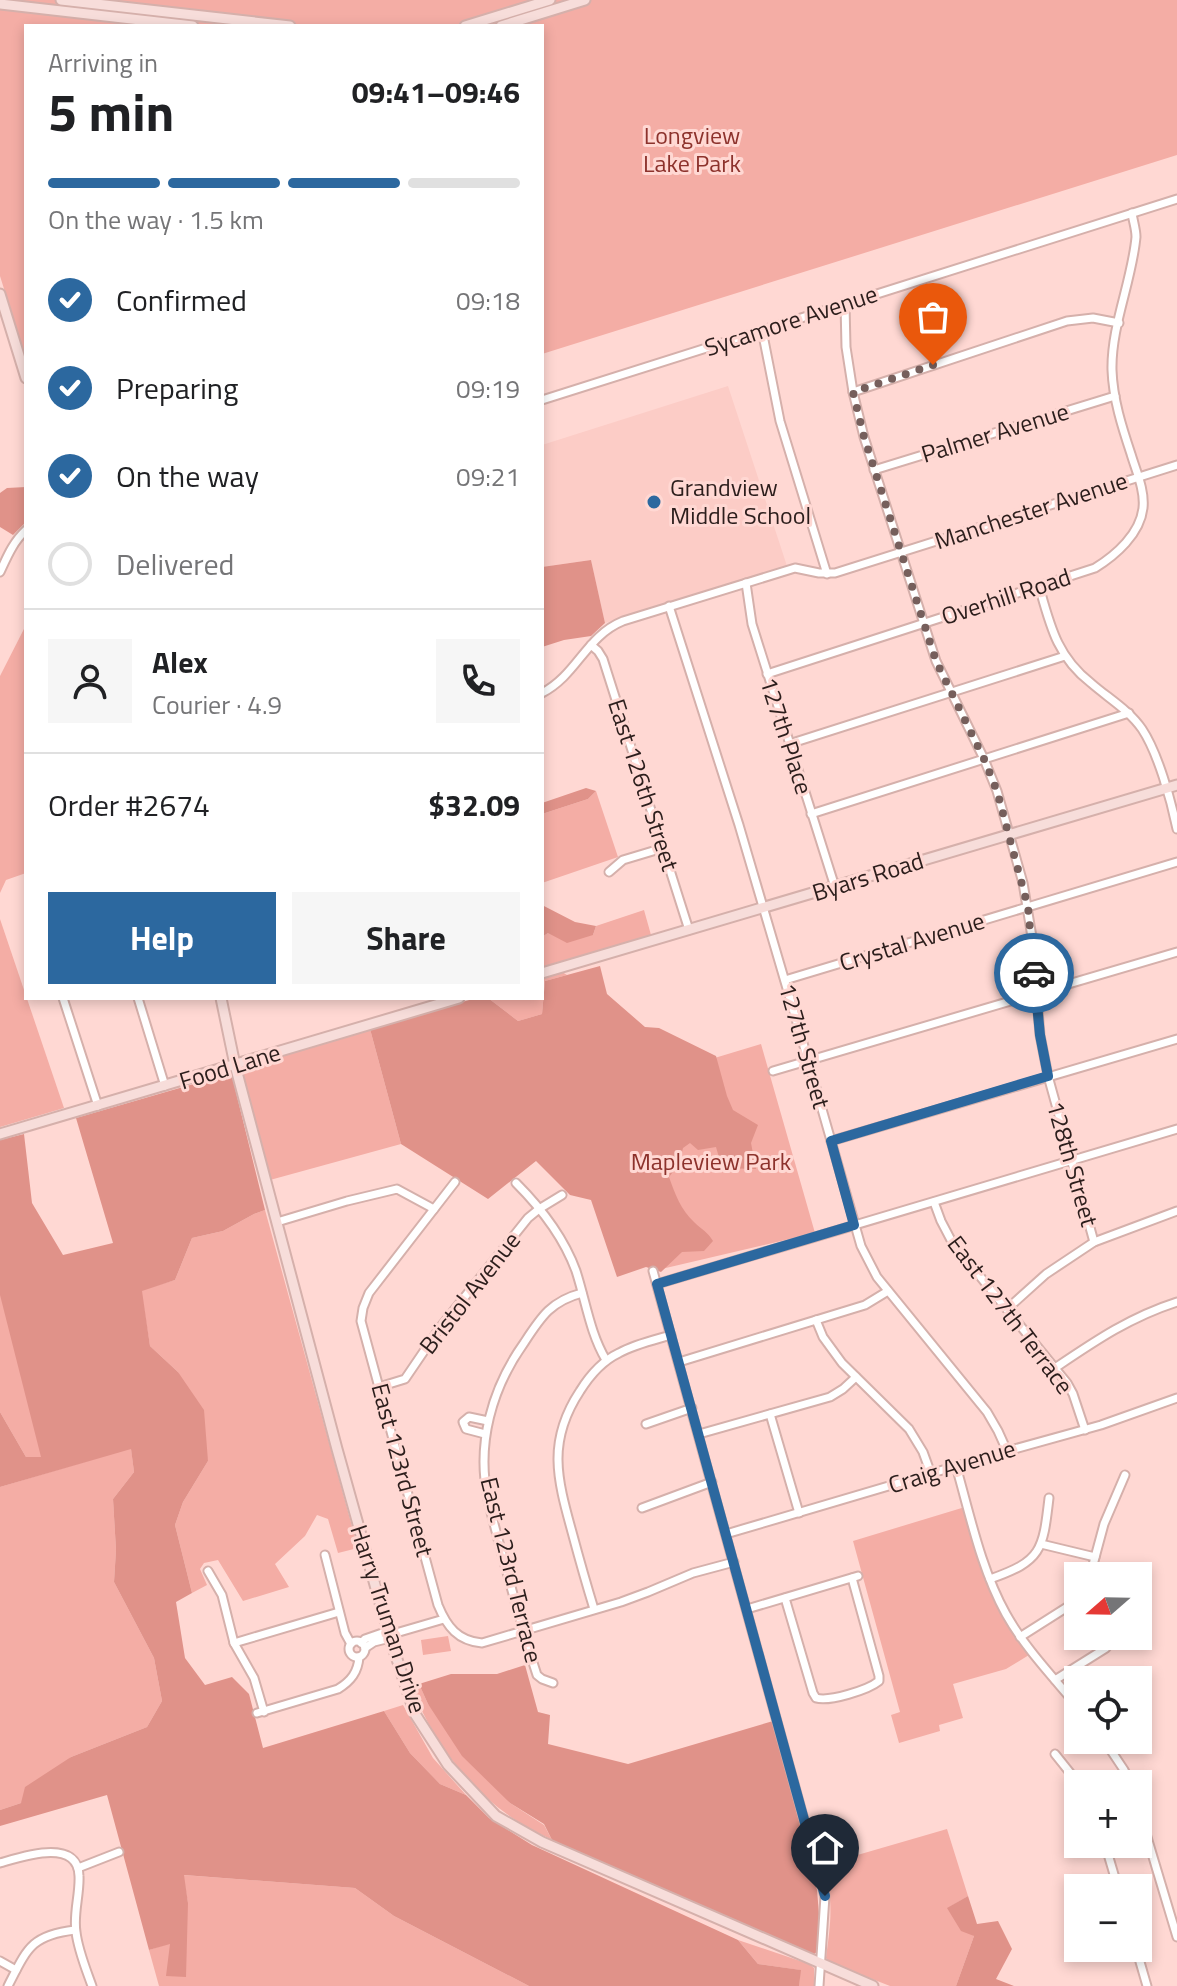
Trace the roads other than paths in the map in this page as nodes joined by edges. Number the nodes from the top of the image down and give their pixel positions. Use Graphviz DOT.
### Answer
graph roads {
  1 [pos="61,0"];
  2 [pos="550,0"];
  3 [pos="585,0"];
  4 [pos="0,4"];
  5 [pos="175,24"];
  6 [pos="272,24"];
  7 [pos="472,24"];
  8 [pos="507,24"];
  9 [pos="1177,199"];
  10 [pos="1132,213"];
  11 [pos="0,294"];
  12 [pos="845,304"];
  13 [pos="1119,323"];
  14 [pos="762,330"];
  15 [pos="24,372"];
  16 [pos="853,392"];
  17 [pos="1115,396"];
  18 [pos="544,399"];
  19 [pos="1177,465"];
  20 [pos="874,470"];
  21 [pos="1138,477"];
  22 [pos="24,533"];
  23 [pos="901,552"];
  24 [pos="0,572"];
  25 [pos="827,574"];
  26 [pos="746,583"];
  27 [pos="1039,586"];
  28 [pos="669,606"];
  29 [pos="923,623"];
  30 [pos="591,645"];
  31 [pos="1065,656"];
  32 [pos="767,674"];
  33 [pos="544,692"];
  34 [pos="950,692"];
  35 [pos="1129,713"];
  36 [pos="789,744"];
  37 [pos="984,759"];
  38 [pos="1177,785"];
  39 [pos="1166,788"];
  40 [pos="811,814"];
  41 [pos="1177,829"];
  42 [pos="1009,834"];
  43 [pos="663,848"];
  44 [pos="1177,862"];
  45 [pos="609,872"];
  46 [pos="835,887"];
  47 [pos="1028,907"];
  48 [pos="764,908"];
  49 [pos="689,930"];
  50 [pos="1177,952"];
  51 [pos="544,972"];
  52 [pos="785,980"];
  53 [pos="1035,993"];
  54 [pos="64,1000"];
  55 [pos="139,1000"];
  56 [pos="221,1000"];
  57 [pos="452,1000"];
  58 [pos="1177,1039"];
  59 [pos="808,1060"];
  60 [pos="235,1065"];
  61 [pos="773,1071"];
  62 [pos="1048,1076"];
  63 [pos="165,1086"];
  64 [pos="98,1106"];
  65 [pos="1177,1129"];
  66 [pos="0,1134"];
  67 [pos="831,1141"];
  68 [pos="1071,1161"];
  69 [pos="455,1182"];
  70 [pos="516,1183"];
  71 [pos="562,1195"];
  72 [pos="934,1202"];
  73 [pos="434,1209"];
  74 [pos="539,1209"];
  75 [pos="1177,1211"];
  76 [pos="277,1222"];
  77 [pos="854,1225"];
  78 [pos="1094,1242"];
  79 [pos="653,1271"];
  80 [pos="657,1284"];
  81 [pos="888,1291"];
  82 [pos="582,1293"];
  83 [pos="1177,1302"];
  84 [pos="1007,1309"];
  85 [pos="816,1320"];
  86 [pos="671,1335"];
  87 [pos="606,1360"];
  88 [pos="679,1362"];
  89 [pos="1055,1368"];
  90 [pos="856,1377"];
  91 [pos="379,1387"];
  92 [pos="1177,1398"];
  93 [pos="692,1408"];
  94 [pos="770,1414"];
  95 [pos="488,1421"];
  96 [pos="646,1424"];
  97 [pos="1085,1430"];
  98 [pos="485,1434"];
  99 [pos="699,1434"];
  100 [pos="1007,1451"];
  101 [pos="956,1466"];
  102 [pos="931,1474"];
  103 [pos="1125,1475"];
  104 [pos="712,1482"];
  105 [pos="1049,1498"];
  106 [pos="642,1508"];
  107 [pos="799,1513"];
  108 [pos="726,1534"];
  109 [pos="1041,1544"];
  110 [pos="325,1555"];
  111 [pos="1095,1557"];
  112 [pos="734,1562"];
  113 [pos="1094,1562"];
  114 [pos="208,1571"];
  115 [pos="990,1579"];
  116 [pos="785,1598"];
  117 [pos="594,1609"];
  118 [pos="747,1609"];
  119 [pos="1064,1609"];
  120 [pos="339,1612"];
  121 [pos="444,1619"];
  122 [pos="522,1631"];
  123 [pos="389,1635"];
  124 [pos="1020,1637"];
  125 [pos="234,1643"];
  126 [pos="351,1644"];
  127 [pos="363,1645"];
  128 [pos="1103,1650"];
  129 [pos="359,1657"];
  130 [pos="1055,1680"];
  131 [pos="553,1683"];
  132 [pos="1064,1691"];
  133 [pos="1055,1754"];
  134 [pos="1068,1770"];
  135 [pos="119,1852"];
  136 [pos="1152,1854"];
  137 [pos="0,1863"];
  138 [pos="78,1868"];
  139 [pos="75,1930"];
  140 [pos="1177,1937"];
  141 [pos="0,1961"];
  142 [pos="1140,1962"];
  143 [pos="821,1964"];
  144 [pos="16,1970"];
  145 [pos="8,1986"];
  146 [pos="92,1986"];
  147 [pos="819,1986"];
  148 [pos="873,1986"];
  149 [pos="1147,1986"];
  1 -- 6 [label="main road"];
  2 -- 7 [label="main road"];
  3 -- 8 [label="main road"];
  4 -- 5 [label="main road"];
  9 -- 10 [label="street, Sycamore Avenue"];
  10 -- 12 [label="street, Sycamore Avenue"];
  10 -- 13 [label="street, Overhill Road"];
  11 -- 15 [label="main road"];
  12 -- 14 [label="street, Sycamore Avenue"];
  12 -- 16 [label="street, 128th Street"];
  13 -- 16 [label="street"];
  13 -- 17 [label="street, Overhill Road"];
  14 -- 18 [label="street, Sycamore Avenue"];
  14 -- 25 [label="street"];
  16 -- 20 [label="street, 128th Street"];
  17 -- 20 [label="street, Palmer Avenue"];
  17 -- 21 [label="street, Overhill Road"];
  19 -- 21 [label="street, Manchester Avenue"];
  20 -- 23 [label="street, 128th Street"];
  21 -- 23 [label="street, Manchester Avenue"];
  21 -- 27 [label="street, Overhill Road"];
  22 -- 24 [label="street"];
  23 -- 25 [label="street, Manchester Avenue"];
  23 -- 29 [label="street, 128th Street"];
  25 -- 26 [label="street, Manchester Avenue"];
  26 -- 28 [label="street, Manchester Avenue"];
  26 -- 32 [label="street, 127th Place"];
  27 -- 29 [label="street, Overhill Road"];
  27 -- 31 [label="street"];
  28 -- 30 [label="street, Manchester Avenue"];
  28 -- 48 [label="street, 127th Street"];
  29 -- 32 [label="street, Overhill Road"];
  29 -- 34 [label="street, 128th Street"];
  30 -- 33 [label="street, Manchester Avenue"];
  30 -- 43 [label="street, East 126th Street"];
  31 -- 34 [label="street"];
  31 -- 35 [label="street"];
  32 -- 36 [label="street, 127th Place"];
  34 -- 36 [label="street"];
  34 -- 37 [label="street, 128th Street"];
  35 -- 37 [label="street"];
  35 -- 39 [label="street"];
  36 -- 40 [label="street, 127th Place"];
  37 -- 40 [label="street"];
  37 -- 42 [label="street, 128th Street"];
  38 -- 39 [label="main road, Byars Road"];
  39 -- 41 [label="street"];
  39 -- 42 [label="main road, Byars Road"];
  40 -- 46 [label="street, 127th Place"];
  42 -- 46 [label="main road, Byars Road"];
  42 -- 47 [label="street, 128th Street"];
  43 -- 45 [label="street"];
  43 -- 49 [label="street, East 126th Street"];
  44 -- 47 [label="street, Crystal Avenue"];
  46 -- 48 [label="main road, Byars Road"];
  47 -- 52 [label="street, Crystal Avenue"];
  47 -- 53 [label="street, 128th Street"];
  48 -- 49 [label="main road, Byars Road"];
  48 -- 52 [label="street, 127th Street"];
  49 -- 51 [label="main road, Byars Road"];
  50 -- 53 [label="street"];
  52 -- 59 [label="street, 127th Street"];
  53 -- 59 [label="street"];
  53 -- 62 [label="street, 128th Street"];
  54 -- 64 [label="street"];
  55 -- 63 [label="street"];
  56 -- 60 [label="main road, Harry Truman Drive"];
  57 -- 60 [label="main road, Food Lane"];
  58 -- 62 [label="street"];
  59 -- 61 [label="street"];
  59 -- 67 [label="street, 127th Street"];
  60 -- 63 [label="main road, Food Lane"];
  60 -- 76 [label="main road, Harry Truman Drive"];
  62 -- 67 [label="street"];
  62 -- 68 [label="street, 128th Street"];
  63 -- 64 [label="main road, Food Lane"];
  64 -- 66 [label="main road, Food Lane"];
  65 -- 68 [label="street"];
  67 -- 77 [label="street, 127th Street"];
  68 -- 72 [label="street"];
  68 -- 78 [label="street, 128th Street"];
  69 -- 73 [label="street"];
  70 -- 74 [label="street"];
  71 -- 74 [label="street, Bristol Avenue"];
  72 -- 77 [label="street"];
  72 -- 84 [label="street, East 127th Terrace"];
  73 -- 76 [label="street"];
  73 -- 91 [label="street, East 123rd Street"];
  74 -- 82 [label="street"];
  74 -- 91 [label="street, Bristol Avenue"];
  75 -- 78 [label="street"];
  76 -- 123 [label="main road, Harry Truman Drive"];
  77 -- 80 [label="street"];
  77 -- 81 [label="street, 127th Street"];
  78 -- 84 [label="street"];
  79 -- 80 [label="street"];
  80 -- 86 [label="street"];
  81 -- 85 [label="street"];
  81 -- 100 [label="street, 127th Street"];
  82 -- 87 [label="street"];
  82 -- 95 [label="street, East 123rd Terrace"];
  83 -- 89 [label="street"];
  84 -- 89 [label="street, East 127th Terrace"];
  85 -- 88 [label="street"];
  85 -- 90 [label="street"];
  86 -- 87 [label="street"];
  86 -- 88 [label="street"];
  87 -- 117 [label="street"];
  88 -- 93 [label="street"];
  89 -- 97 [label="street, East 127th Terrace"];
  90 -- 94 [label="street"];
  90 -- 102 [label="street"];
  91 -- 121 [label="street, East 123rd Street"];
  92 -- 97 [label="street, Craig Avenue"];
  93 -- 96 [label="street"];
  93 -- 99 [label="street"];
  94 -- 99 [label="street"];
  94 -- 107 [label="street"];
  95 -- 98 [label="street, East 123rd Terrace"];
  95 -- 98 [label="street"];
  97 -- 100 [label="street, Craig Avenue"];
  98 -- 122 [label="street, East 123rd Terrace"];
  99 -- 104 [label="street"];
  100 -- 101 [label="street, Craig Avenue"];
  101 -- 102 [label="street, Craig Avenue"];
  101 -- 115 [label="street"];
  102 -- 107 [label="street, Craig Avenue"];
  103 -- 111 [label="street"];
  104 -- 106 [label="street"];
  104 -- 108 [label="street"];
  105 -- 109 [label="street"];
  107 -- 108 [label="street, Craig Avenue"];
  108 -- 112 [label="street"];
  109 -- 111 [label="street"];
  109 -- 115 [label="street"];
  110 -- 120 [label="street"];
  111 -- 113 [label="street"];
  112 -- 117 [label="street"];
  112 -- 118 [label="street"];
  114 -- 125 [label="street"];
  115 -- 124 [label="street"];
  116 -- 116 [label="street"];
  116 -- 118 [label="street"];
  117 -- 122 [label="street"];
  118 -- 143 [label="street"];
  119 -- 124 [label="street"];
  120 -- 125 [label="street"];
  120 -- 126 [label="street"];
  121 -- 122 [label="street"];
  121 -- 123 [label="street"];
  122 -- 131 [label="street, East 123rd Terrace"];
  123 -- 127 [label="street"];
  123 -- 143 [label="main road, Harry Truman Drive"];
  124 -- 130 [label="street"];
  125 -- 129 [label="street"];
  126 -- 127 [label="street"];
  126 -- 129 [label="street"];
  127 -- 129 [label="street"];
  128 -- 130 [label="street"];
  130 -- 132 [label="street"];
  133 -- 134 [label="street"];
  135 -- 138 [label="street"];
  136 -- 140 [label="street"];
  137 -- 138 [label="street"];
  138 -- 139 [label="street"];
  139 -- 144 [label="street"];
  139 -- 146 [label="street"];
  141 -- 144 [label="street"];
  142 -- 149 [label="street"];
  143 -- 147 [label="street"];
  143 -- 148 [label="main road, Harry Truman Drive"];
  144 -- 145 [label="street"];
}
